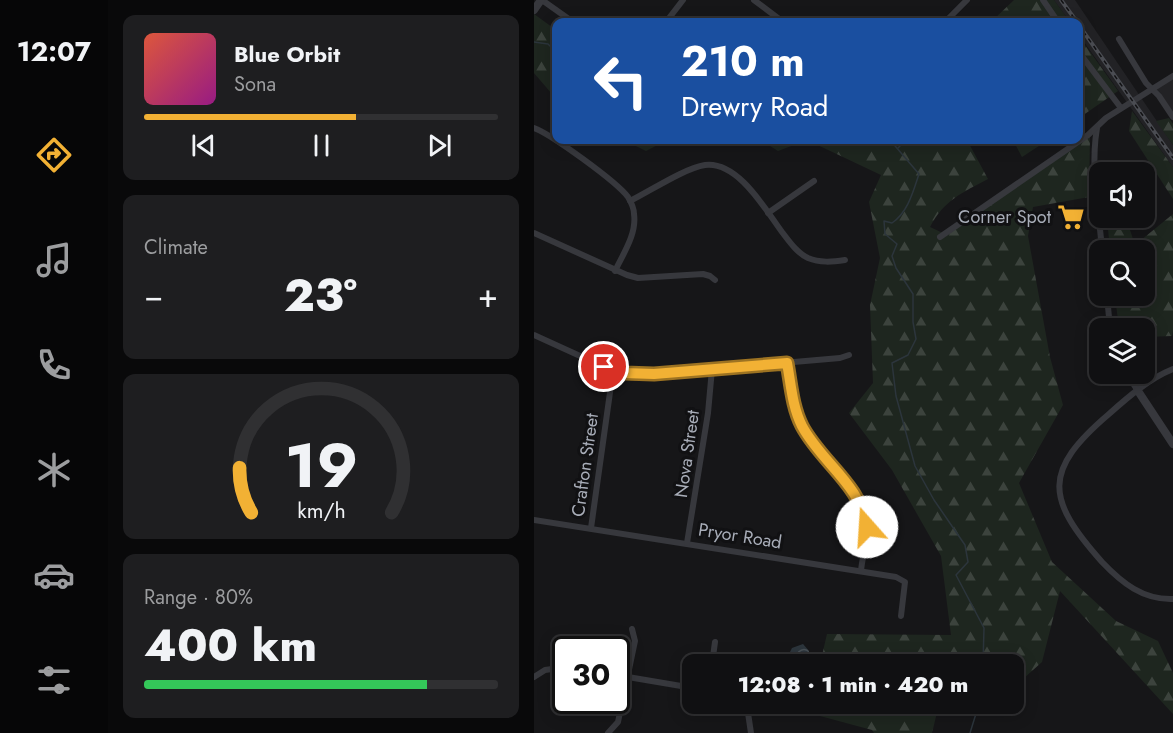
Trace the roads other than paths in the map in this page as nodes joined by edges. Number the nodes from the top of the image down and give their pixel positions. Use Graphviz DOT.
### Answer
graph roads {
  1 [pos="542,0"];
  2 [pos="683,0"];
  3 [pos="754,0"];
  4 [pos="967,0"];
  5 [pos="1043,0"];
  6 [pos="534,10"];
  7 [pos="567,18"];
  8 [pos="669,18"];
  9 [pos="778,18"];
  10 [pos="949,18"];
  11 [pos="1055,18"];
  12 [pos="1119,39"];
  13 [pos="1083,58"];
  14 [pos="1173,76"];
  15 [pos="1153,90"];
  16 [pos="1121,108"];
  17 [pos="1173,117"];
  18 [pos="534,128"];
  19 [pos="1097,128"];
  20 [pos="552,138"];
  21 [pos="1083,138"];
  22 [pos="561,144"];
  23 [pos="1074,144"];
  24 [pos="814,181"];
  25 [pos="630,201"];
  26 [pos="768,213"];
  27 [pos="534,234"];
  28 [pos="940,237"];
  29 [pos="1101,240"];
  30 [pos="844,260"];
  31 [pos="615,271"];
  32 [pos="715,280"];
  33 [pos="534,335"];
  34 [pos="849,355"];
  35 [pos="787,363"];
  36 [pos="712,369"];
  37 [pos="1173,369"];
  38 [pos="614,370"];
  39 [pos="1133,384"];
  40 [pos="1138,391"];
  41 [pos="1173,444"];
  42 [pos="534,520"];
  43 [pos="591,528"];
  44 [pos="687,543"];
  45 [pos="861,571"];
  46 [pos="1173,599"];
  47 [pos="901,616"];
  48 [pos="632,629"];
  49 [pos="715,642"];
  50 [pos="713,654"];
  51 [pos="630,667"];
  52 [pos="552,669"];
  53 [pos="534,677"];
  54 [pos="630,677"];
  55 [pos="682,686"];
  56 [pos="620,714"];
  57 [pos="748,714"];
  58 [pos="608,733"];
  59 [pos="752,733"];
  1 -- 6 [label="street"];
  1 -- 7 [label="street"];
  2 -- 8 [label="street"];
  3 -- 9 [label="street"];
  4 -- 10 [label="street"];
  5 -- 11 [label="street"];
  12 -- 15 [label="street"];
  13 -- 16 [label="street"];
  14 -- 15 [label="street"];
  15 -- 16 [label="street"];
  15 -- 17 [label="street"];
  16 -- 19 [label="street"];
  18 -- 20 [label="street"];
  19 -- 21 [label="street"];
  19 -- 29 [label="street"];
  22 -- 25 [label="street"];
  23 -- 28 [label="street"];
  24 -- 26 [label="street"];
  25 -- 26 [label="street"];
  25 -- 31 [label="street"];
  26 -- 30 [label="street"];
  27 -- 31 [label="street"];
  31 -- 32 [label="street"];
  33 -- 38 [label="street"];
  34 -- 35 [label="street"];
  35 -- 36 [label="street"];
  35 -- 45 [label="street"];
  36 -- 38 [label="street"];
  36 -- 44 [label="street, Nova Street"];
  37 -- 40 [label="street"];
  38 -- 43 [label="street, Crafton Street"];
  39 -- 40 [label="street"];
  40 -- 41 [label="street"];
  40 -- 46 [label="street"];
  42 -- 43 [label="street, Pryor Road"];
  43 -- 44 [label="street, Pryor Road"];
  44 -- 45 [label="street, Pryor Road"];
  45 -- 47 [label="street, Pryor Road"];
  48 -- 51 [label="street"];
  49 -- 50 [label="street"];
  52 -- 53 [label="street"];
  54 -- 55 [label="street"];
  56 -- 58 [label="street"];
  57 -- 59 [label="street"];
}
